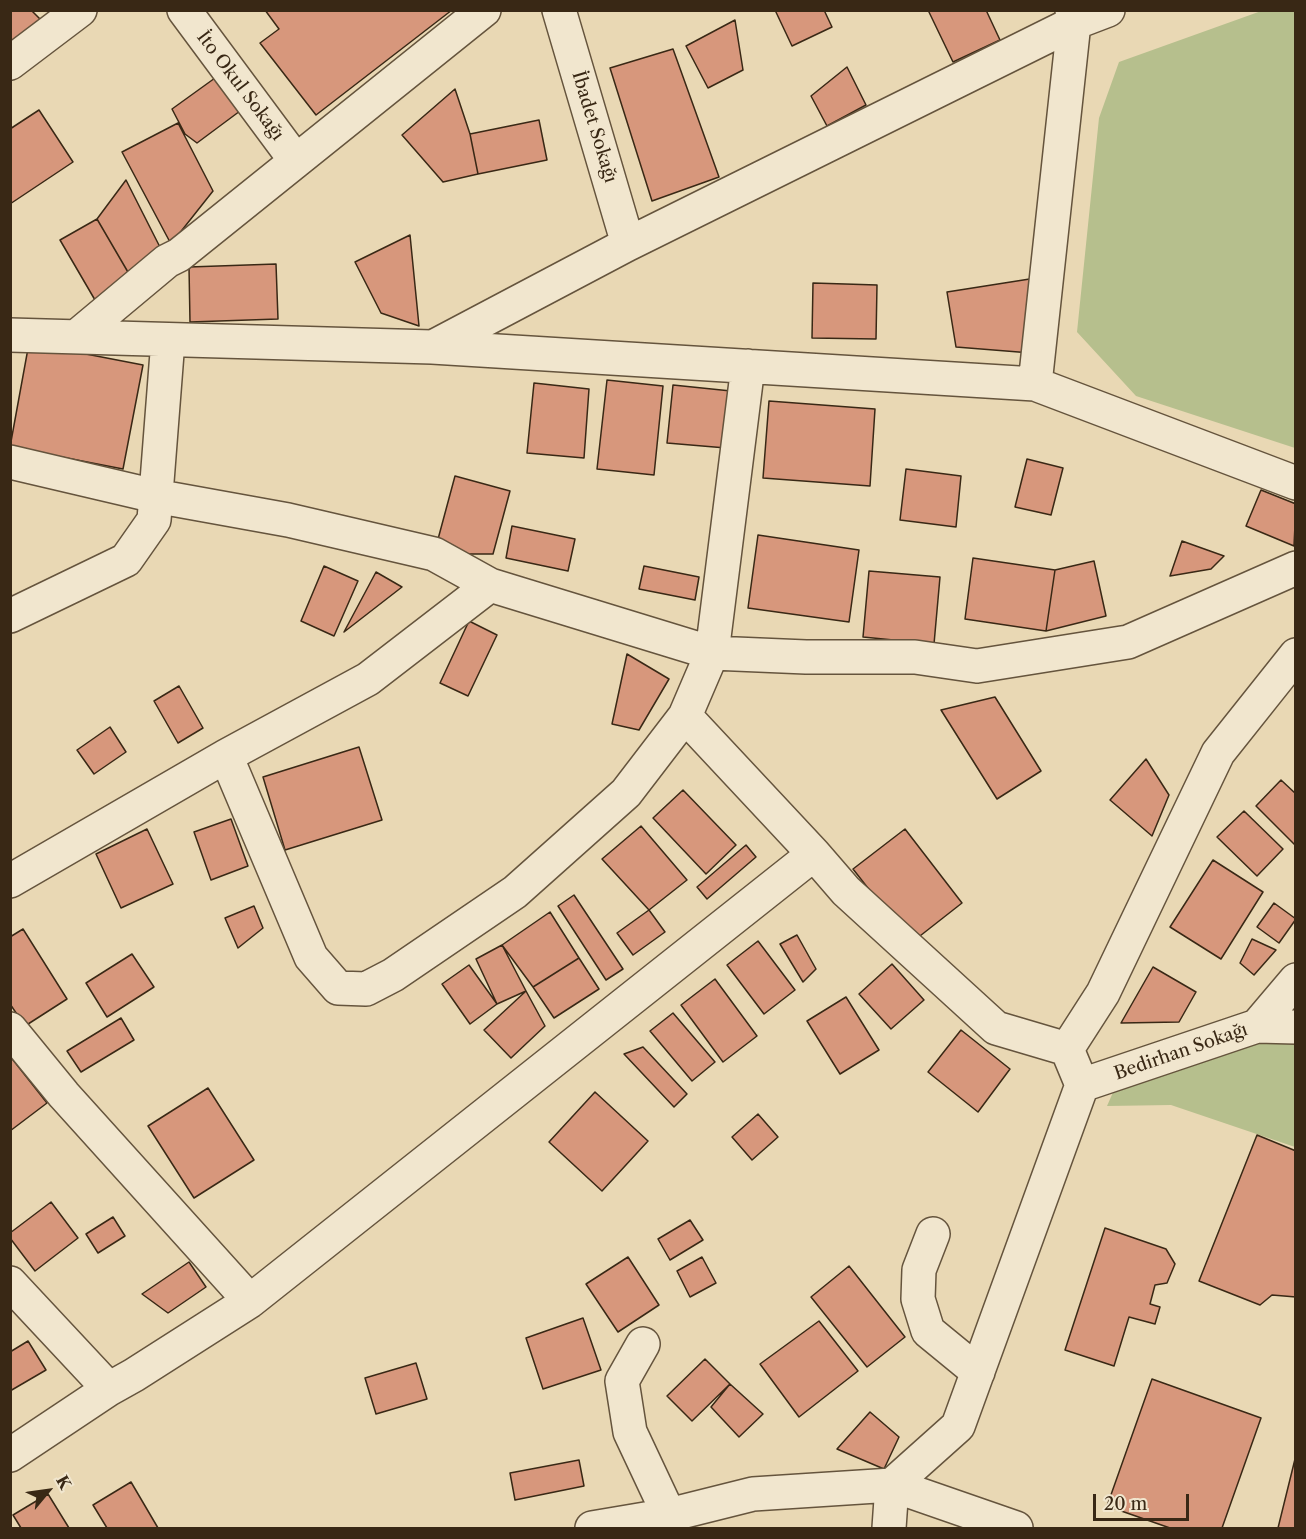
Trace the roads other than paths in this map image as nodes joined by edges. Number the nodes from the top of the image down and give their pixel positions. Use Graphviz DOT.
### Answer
graph roads {
  1 [pos="80,10"];
  2 [pos="184,10"];
  3 [pos="484,10"];
  4 [pos="559,10"];
  5 [pos="1108,10"];
  6 [pos="1073,16"];
  7 [pos="10,63"];
  8 [pos="296,161"];
  9 [pos="628,244"];
  10 [pos="10,335"];
  11 [pos="76,337"];
  12 [pos="168,340"];
  13 [pos="432,347"];
  14 [pos="748,366"];
  15 [pos="1035,384"];
  16 [pos="10,462"];
  17 [pos="1296,483"];
  18 [pos="155,496"];
  19 [pos="1296,568"];
  20 [pos="490,585"];
  21 [pos="10,616"];
  22 [pos="712,653"];
  23 [pos="1296,655"];
  24 [pos="685,716"];
  25 [pos="226,756"];
  26 [pos="814,854"];
  27 [pos="10,881"];
  28 [pos="1296,980"];
  29 [pos="1257,1026"];
  30 [pos="1296,1027"];
  31 [pos="10,1029"];
  32 [pos="1067,1048"];
  33 [pos="1082,1085"];
  34 [pos="933,1234"];
  35 [pos="10,1283"];
  36 [pos="250,1301"];
  37 [pos="643,1344"];
  38 [pos="978,1372"];
  39 [pos="109,1389"];
  40 [pos="10,1455"];
  41 [pos="892,1485"];
  42 [pos="669,1515"];
  43 [pos="592,1528"];
  44 [pos="889,1528"];
  45 [pos="1016,1528"];
  1 -- 7 [label="street"];
  2 -- 8 [label="street, İto Okul Sokağı"];
  3 -- 8 [label="street"];
  4 -- 9 [label="street, İbadet Sokağı"];
  5 -- 6 [label="street"];
  6 -- 9 [label="street"];
  6 -- 15 [label="street"];
  8 -- 11 [label="street"];
  9 -- 13 [label="street"];
  10 -- 11 [label="street"];
  11 -- 12 [label="street"];
  12 -- 13 [label="street"];
  12 -- 18 [label="street"];
  13 -- 14 [label="street"];
  14 -- 15 [label="street"];
  14 -- 22 [label="street"];
  15 -- 17 [label="street"];
  16 -- 18 [label="street"];
  18 -- 20 [label="street"];
  18 -- 21 [label="street"];
  19 -- 22 [label="street"];
  20 -- 22 [label="street"];
  20 -- 25 [label="street"];
  22 -- 24 [label="street"];
  23 -- 32 [label="street"];
  24 -- 25 [label="street"];
  24 -- 26 [label="street"];
  25 -- 27 [label="street"];
  26 -- 32 [label="street"];
  26 -- 36 [label="street"];
  28 -- 29 [label="street, Bedirhan Sokağı"];
  29 -- 30 [label="street"];
  29 -- 33 [label="street, Bedirhan Sokağı"];
  31 -- 36 [label="street"];
  32 -- 33 [label="street"];
  33 -- 38 [label="street"];
  34 -- 38 [label="street"];
  35 -- 39 [label="street"];
  36 -- 39 [label="street"];
  37 -- 42 [label="street"];
  38 -- 41 [label="street"];
  39 -- 40 [label="street"];
  41 -- 42 [label="street"];
  41 -- 44 [label="street"];
  41 -- 45 [label="street"];
  42 -- 43 [label="street"];
}
